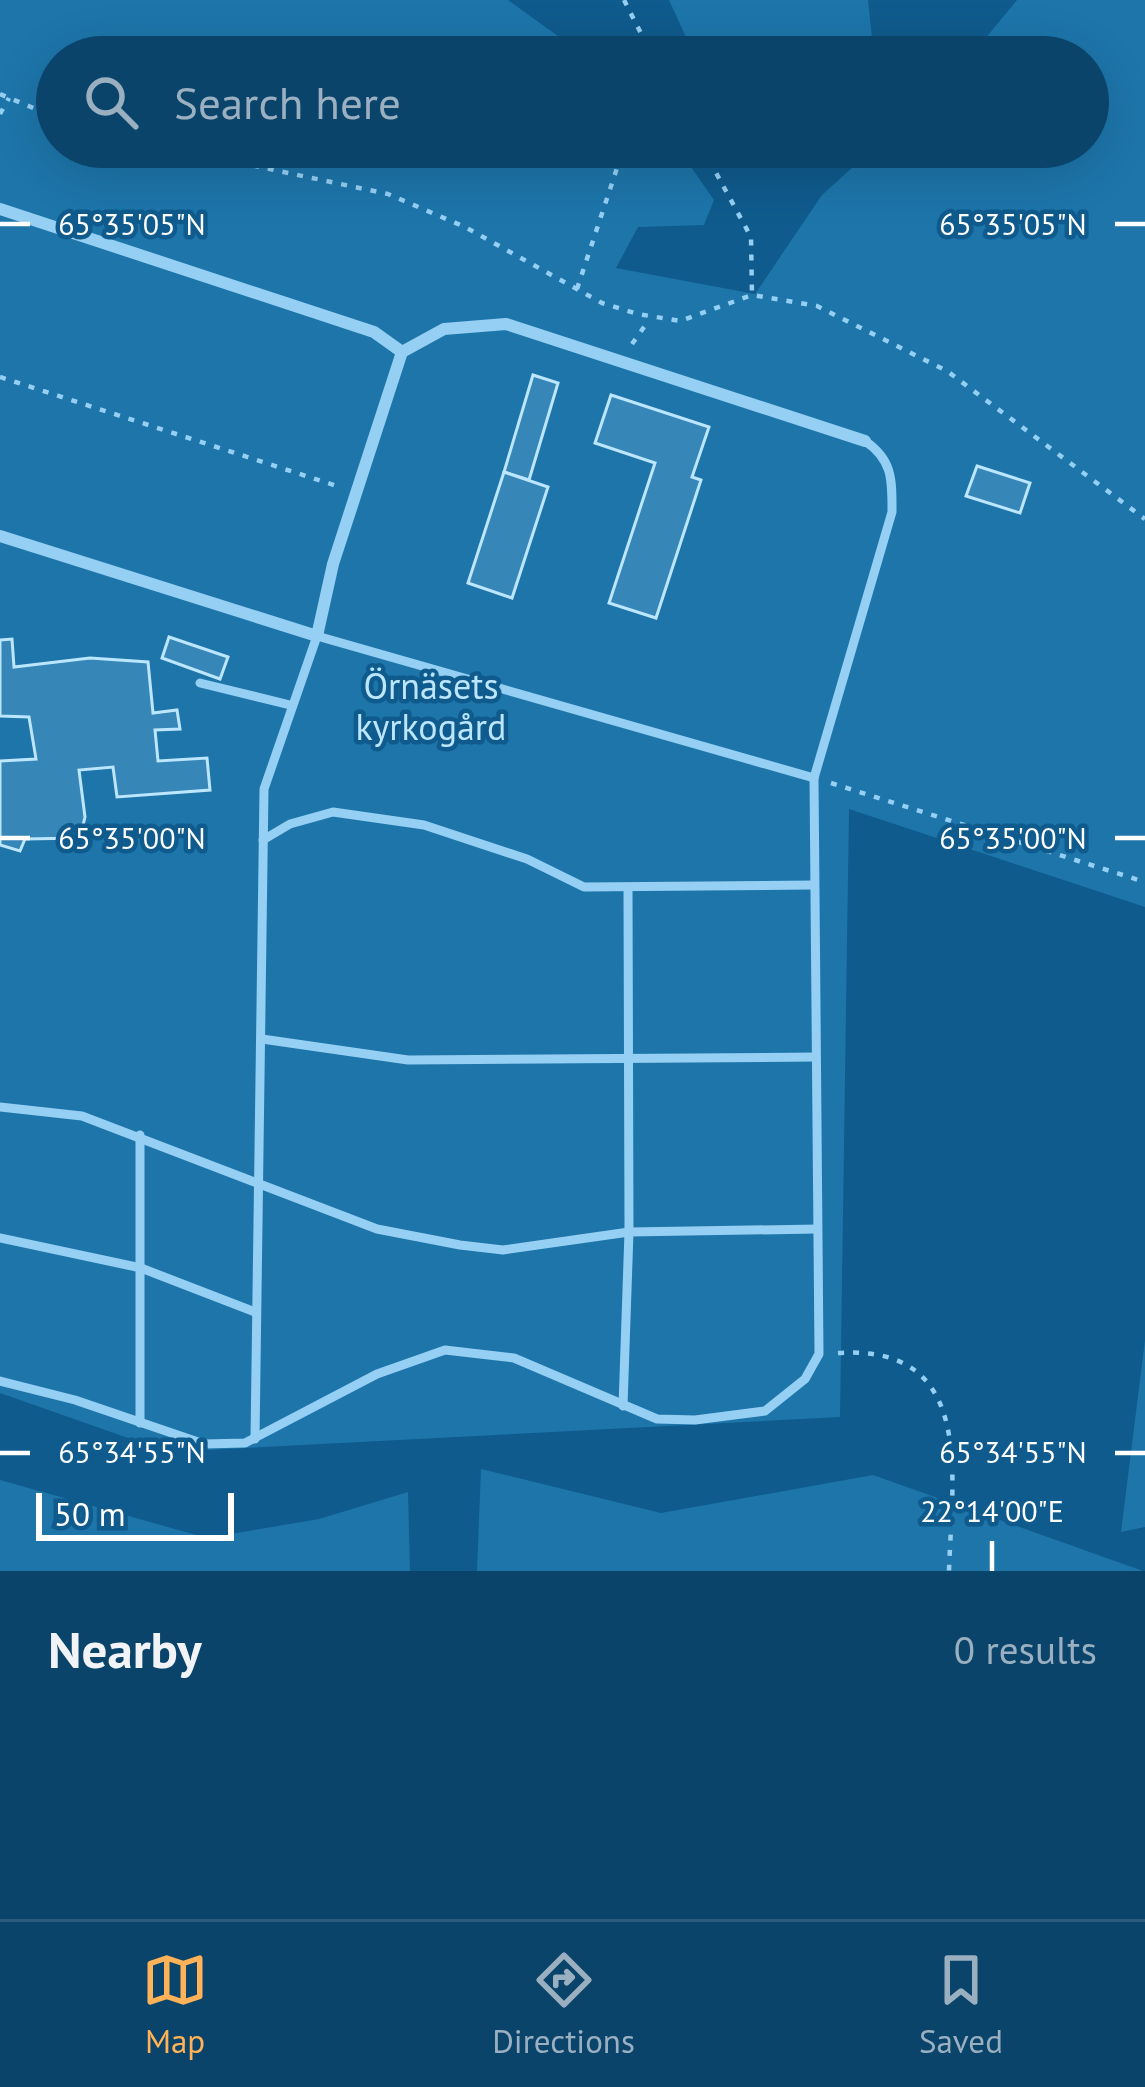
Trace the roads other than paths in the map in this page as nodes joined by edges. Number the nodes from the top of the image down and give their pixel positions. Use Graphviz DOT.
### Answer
graph roads {
  1 [pos="0,209"];
  2 [pos="402,352"];
  3 [pos="865,440"];
  4 [pos="0,536"];
  5 [pos="317,637"];
  6 [pos="200,683"];
  7 [pos="290,705"];
  8 [pos="814,778"];
  9 [pos="263,840"];
  10 [pos="814,885"];
  11 [pos="628,889"];
  12 [pos="262,1040"];
  13 [pos="816,1057"];
  14 [pos="628,1060"];
  15 [pos="0,1107"];
  16 [pos="140,1135"];
  17 [pos="255,1183"];
  18 [pos="818,1229"];
  19 [pos="629,1232"];
  20 [pos="0,1238"];
  21 [pos="141,1268"];
  22 [pos="255,1312"];
  23 [pos="0,1381"];
  24 [pos="623,1406"];
  25 [pos="140,1423"];
  26 [pos="255,1439"];
  1 -- 2 [label="street"];
  2 -- 3 [label="street"];
  2 -- 5 [label="street"];
  3 -- 8 [label="lane"];
  4 -- 5 [label="street"];
  5 -- 7 [label="lane"];
  5 -- 8 [label="lane"];
  6 -- 7 [label="lane"];
  7 -- 9 [label="lane"];
  8 -- 10 [label="lane"];
  9 -- 11 [label="lane"];
  9 -- 12 [label="lane"];
  10 -- 11 [label="lane"];
  10 -- 13 [label="lane"];
  11 -- 14 [label="lane"];
  12 -- 14 [label="lane"];
  12 -- 17 [label="lane"];
  13 -- 14 [label="lane"];
  13 -- 18 [label="lane"];
  14 -- 19 [label="lane"];
  15 -- 16 [label="lane"];
  16 -- 17 [label="lane"];
  16 -- 21 [label="lane"];
  17 -- 19 [label="lane"];
  17 -- 22 [label="lane"];
  18 -- 19 [label="lane"];
  18 -- 24 [label="lane"];
  19 -- 24 [label="lane"];
  20 -- 21 [label="lane"];
  21 -- 22 [label="lane"];
  21 -- 25 [label="lane"];
  22 -- 26 [label="lane"];
  23 -- 25 [label="lane"];
  24 -- 26 [label="lane"];
  25 -- 26 [label="lane"];
}
